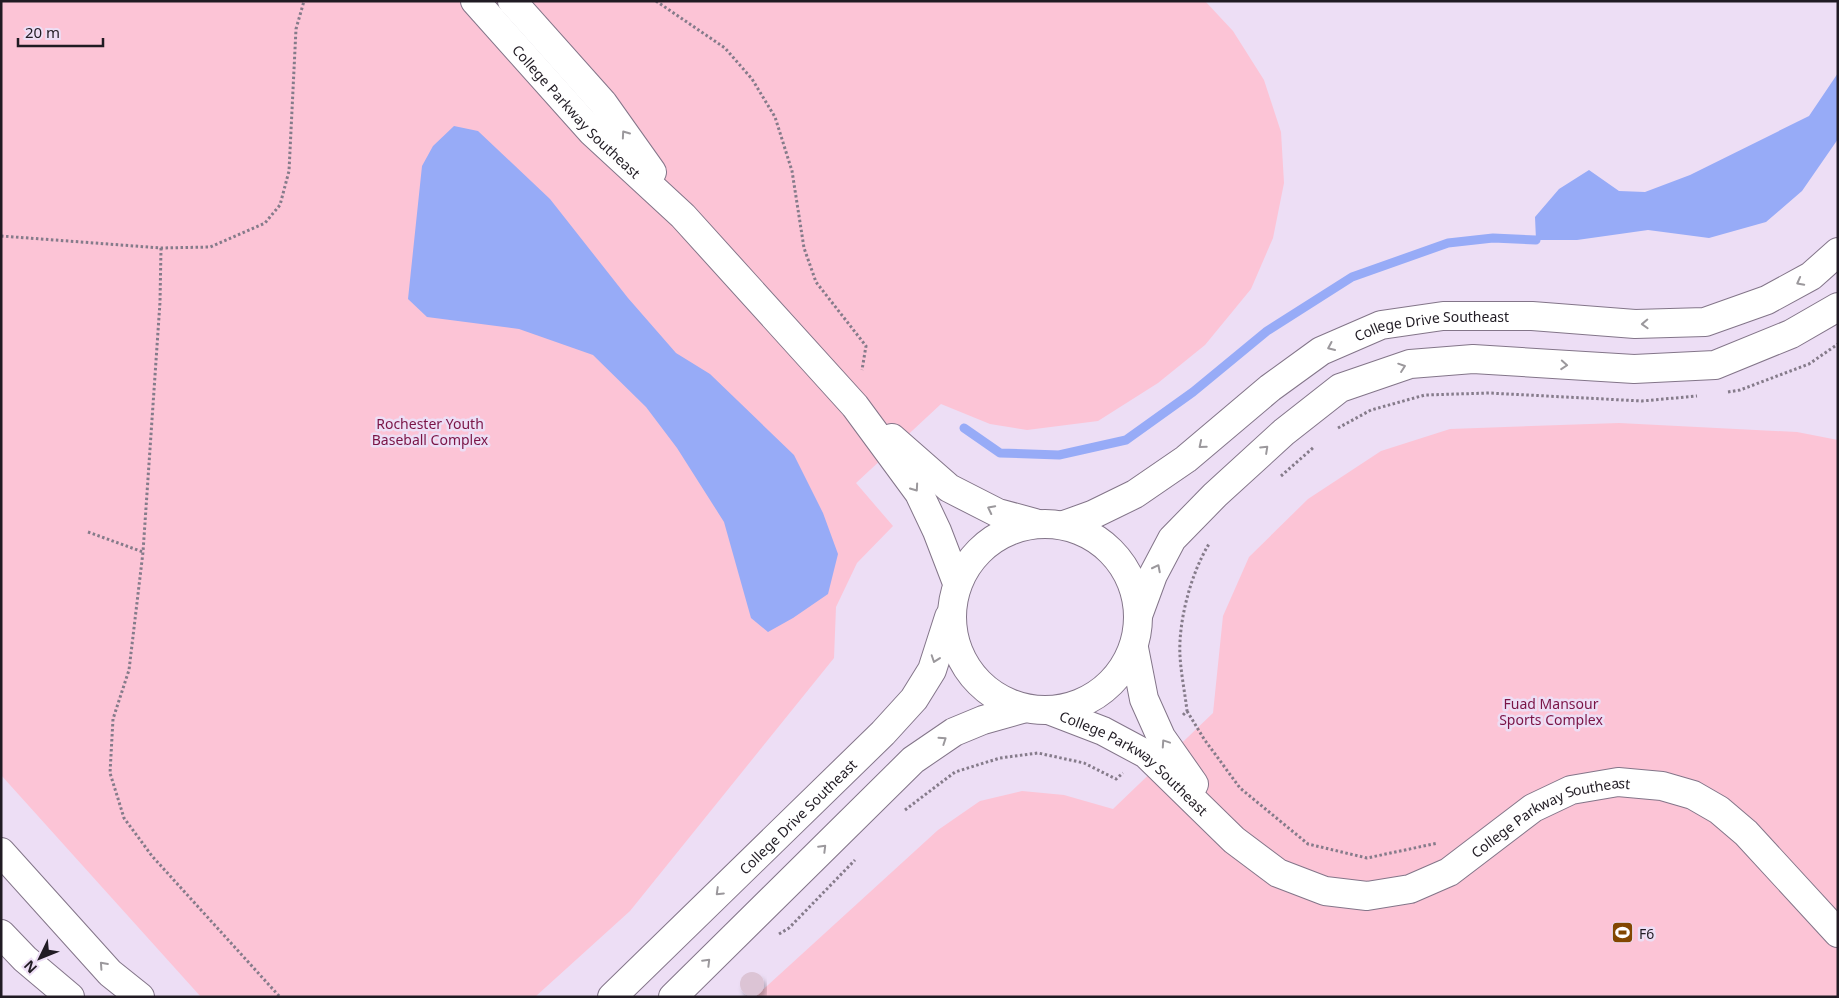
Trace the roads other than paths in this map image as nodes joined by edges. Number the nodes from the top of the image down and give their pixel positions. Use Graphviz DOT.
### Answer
graph roads {
  1 [pos="475,1"];
  2 [pos="512,1"];
  3 [pos="683,216"];
  4 [pos="1838,252"];
  5 [pos="1838,307"];
  6 [pos="855,406"];
  7 [pos="1037,524"];
  8 [pos="1064,525"];
  9 [pos="957,583"];
  10 [pos="951,613"];
  11 [pos="1139,613"];
  12 [pos="1134,648"];
  13 [pos="1022,709"];
  14 [pos="1051,711"];
  15 [pos="1153,746"];
  16 [pos="1,852"];
  17 [pos="1838,933"];
  18 [pos="1,934"];
  19 [pos="70,997"];
  20 [pos="140,997"];
  21 [pos="612,997"];
  22 [pos="673,997"];
  1 -- 3 [label="street, College Parkway Southeast"];
  3 -- 2 [label="street, College Parkway Southeast, one-way"];
  3 -- 6 [label="street, College Parkway Southeast"];
  4 -- 8 [label="street, College Drive Southeast, one-way"];
  11 -- 5 [label="street, one-way"];
  7 -- 6 [label="street, College Parkway Southeast, one-way"];
  6 -- 9 [label="street, College Parkway Southeast, one-way"];
  7 -- 8 [label="street"];
  7 -- 9 [label="street"];
  8 -- 11 [label="street"];
  9 -- 10 [label="street"];
  10 -- 13 [label="street"];
  10 -- 21 [label="street, College Drive Southeast, one-way"];
  11 -- 12 [label="street"];
  12 -- 14 [label="street"];
  12 -- 15 [label="street, College Parkway Southeast"];
  13 -- 14 [label="street"];
  22 -- 13 [label="street, one-way"];
  14 -- 15 [label="street, College Parkway Southeast"];
  15 -- 17 [label="street, College Parkway Southeast"];
  20 -- 16 [label="street, one-way"];
  18 -- 19 [label="street"];
}
